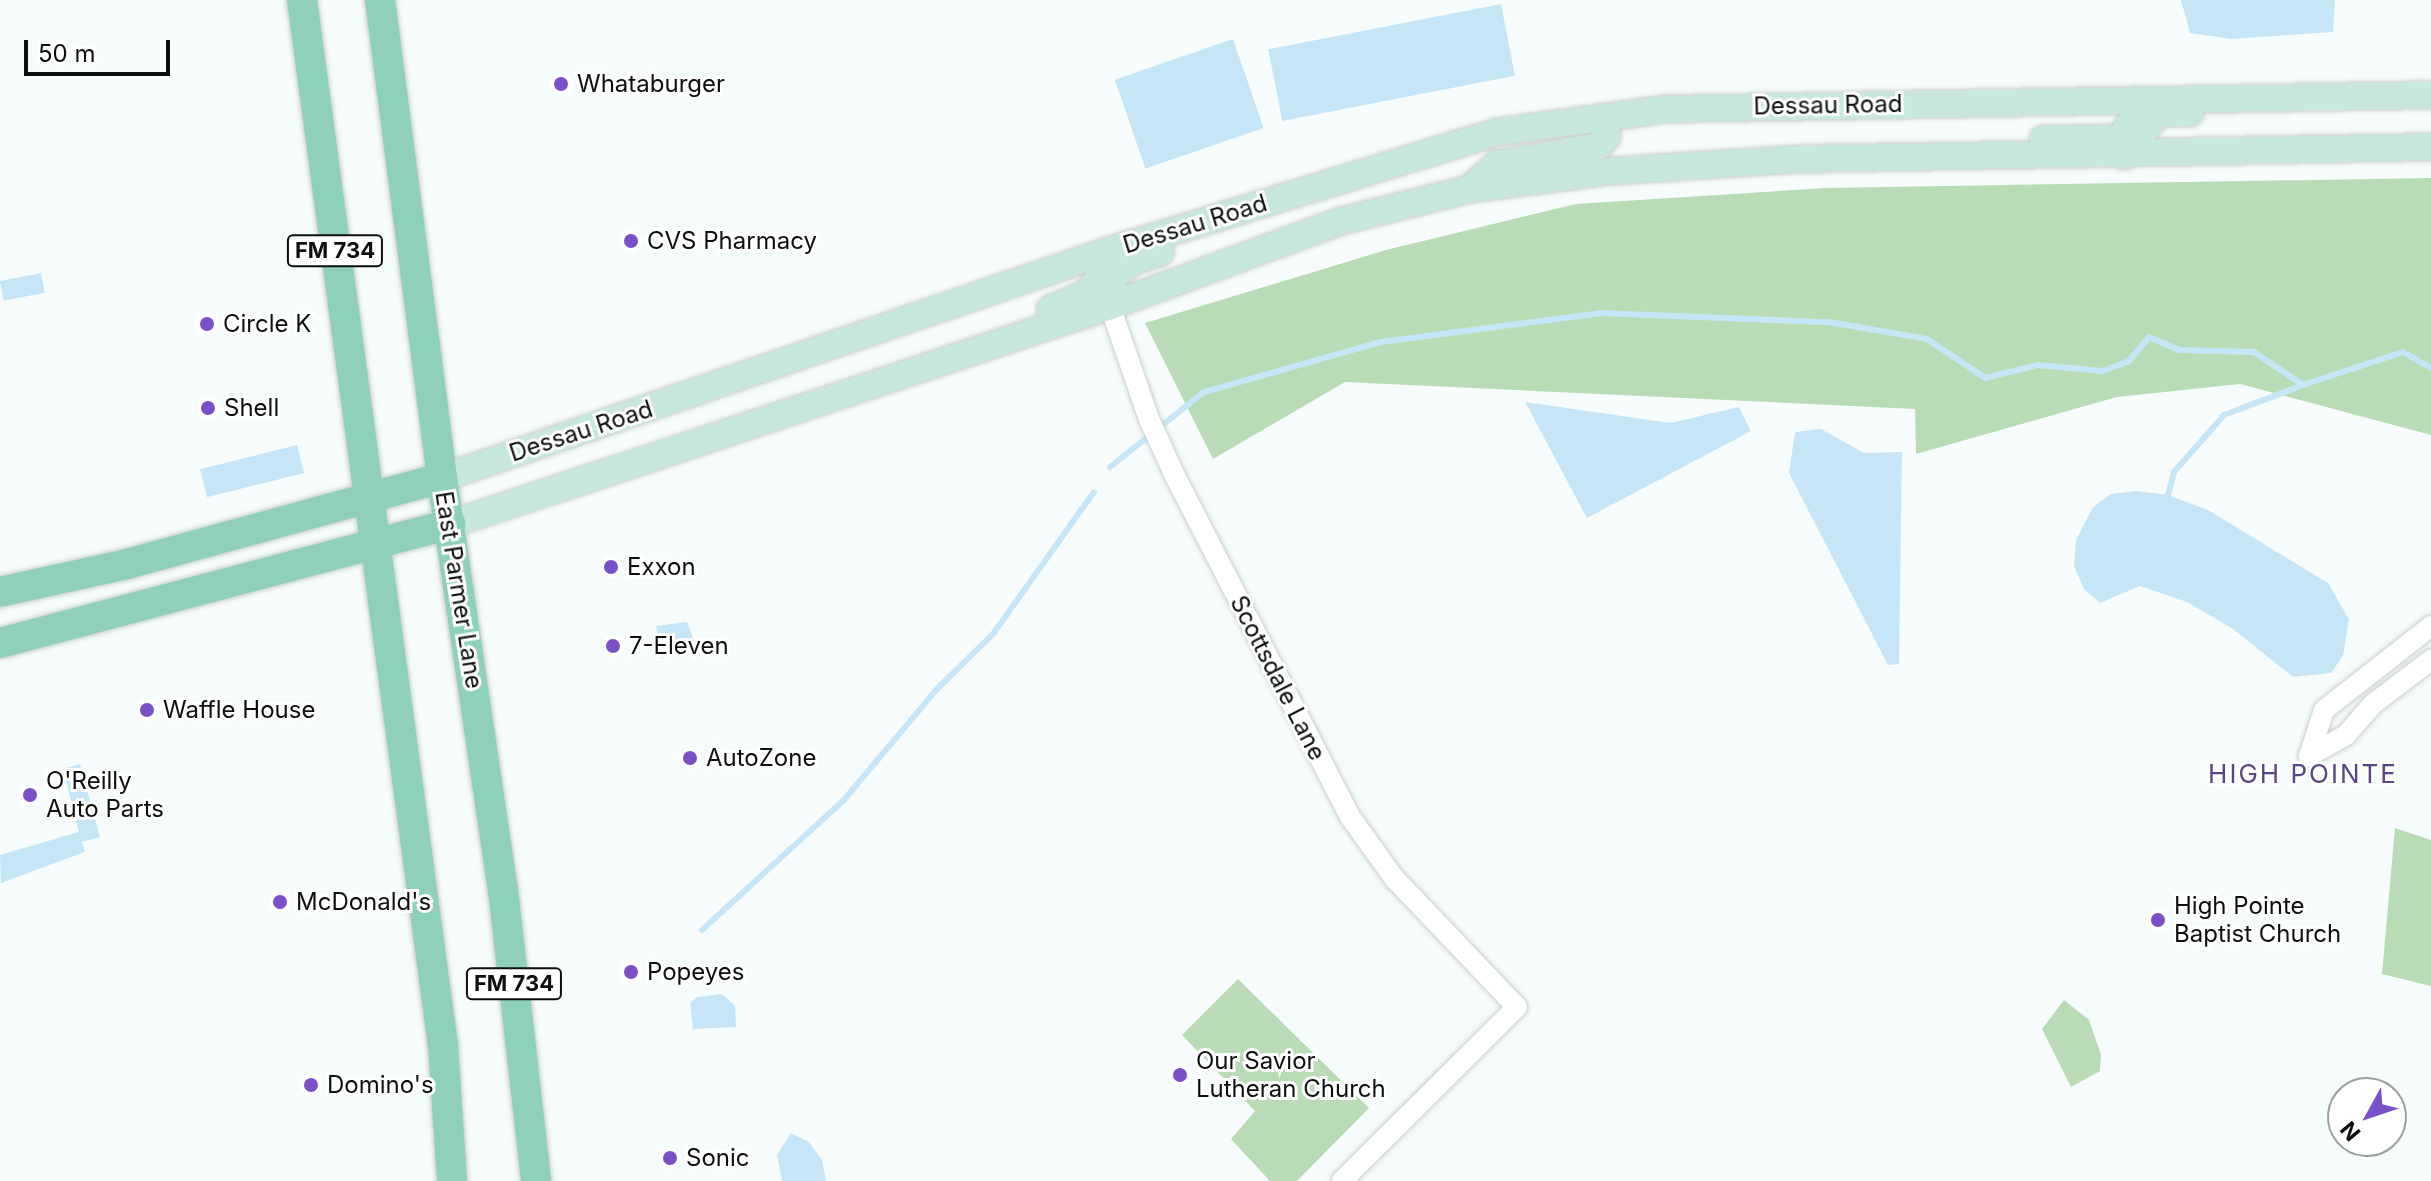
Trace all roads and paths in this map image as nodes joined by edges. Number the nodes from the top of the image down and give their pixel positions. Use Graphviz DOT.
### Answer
graph roads {
  1 [pos="302,0"];
  2 [pos="380,0"];
  3 [pos="2431,95"];
  4 [pos="2264,96"];
  5 [pos="2141,97"];
  6 [pos="1606,117"];
  7 [pos="2431,147"];
  8 [pos="2124,156"];
  9 [pos="2011,157"];
  10 [pos="1469,189"];
  11 [pos="1221,217"];
  12 [pos="1108,251"];
  13 [pos="1110,306"];
  14 [pos="1006,341"];
  15 [pos="442,478"];
  16 [pos="368,501"];
  17 [pos="451,524"];
  18 [pos="375,545"];
  19 [pos="0,592"];
  20 [pos="2431,626"];
  21 [pos="0,643"];
  22 [pos="2431,660"];
  23 [pos="440,1025"];
  24 [pos="452,1181"];
  25 [pos="470,1181"];
  26 [pos="536,1181"];
  27 [pos="1342,1181"];
  1 -- 16 [label="main road, FM 734"];
  2 -- 15 [label="main road, East Parmer Lane / FM 734"];
  3 -- 4 [label="main road, Dessau Road"];
  4 -- 5 [label="main road, Dessau Road"];
  4 -- 8 [label="main road"];
  5 -- 6 [label="main road, Dessau Road"];
  5 -- 9 [label="main road"];
  6 -- 10 [label="main road"];
  6 -- 11 [label="main road, Dessau Road"];
  7 -- 8 [label="main road, Dessau Road"];
  8 -- 9 [label="main road, Dessau Road"];
  9 -- 10 [label="main road, Dessau Road"];
  10 -- 13 [label="main road, Dessau Road"];
  11 -- 12 [label="main road, Dessau Road"];
  11 -- 13 [label="main road"];
  12 -- 14 [label="main road"];
  12 -- 15 [label="main road, Dessau Road"];
  13 -- 14 [label="main road, Dessau Road"];
  13 -- 27 [label="street, Scottsdale Lane"];
  14 -- 17 [label="main road, Dessau Road"];
  15 -- 16 [label="main road, Dessau Road"];
  15 -- 17 [label="main road, East Parmer Lane / FM 734"];
  16 -- 18 [label="main road, FM 734"];
  16 -- 19 [label="main road, Dessau Road"];
  17 -- 18 [label="main road, Dessau Road"];
  17 -- 26 [label="main road, East Parmer Lane / FM 734"];
  18 -- 21 [label="main road, Dessau Road"];
  18 -- 23 [label="main road, FM 734"];
  20 -- 22 [label="street"];
  23 -- 24 [label="main road, FM 734"];
  23 -- 25 [label="main road"];
}
